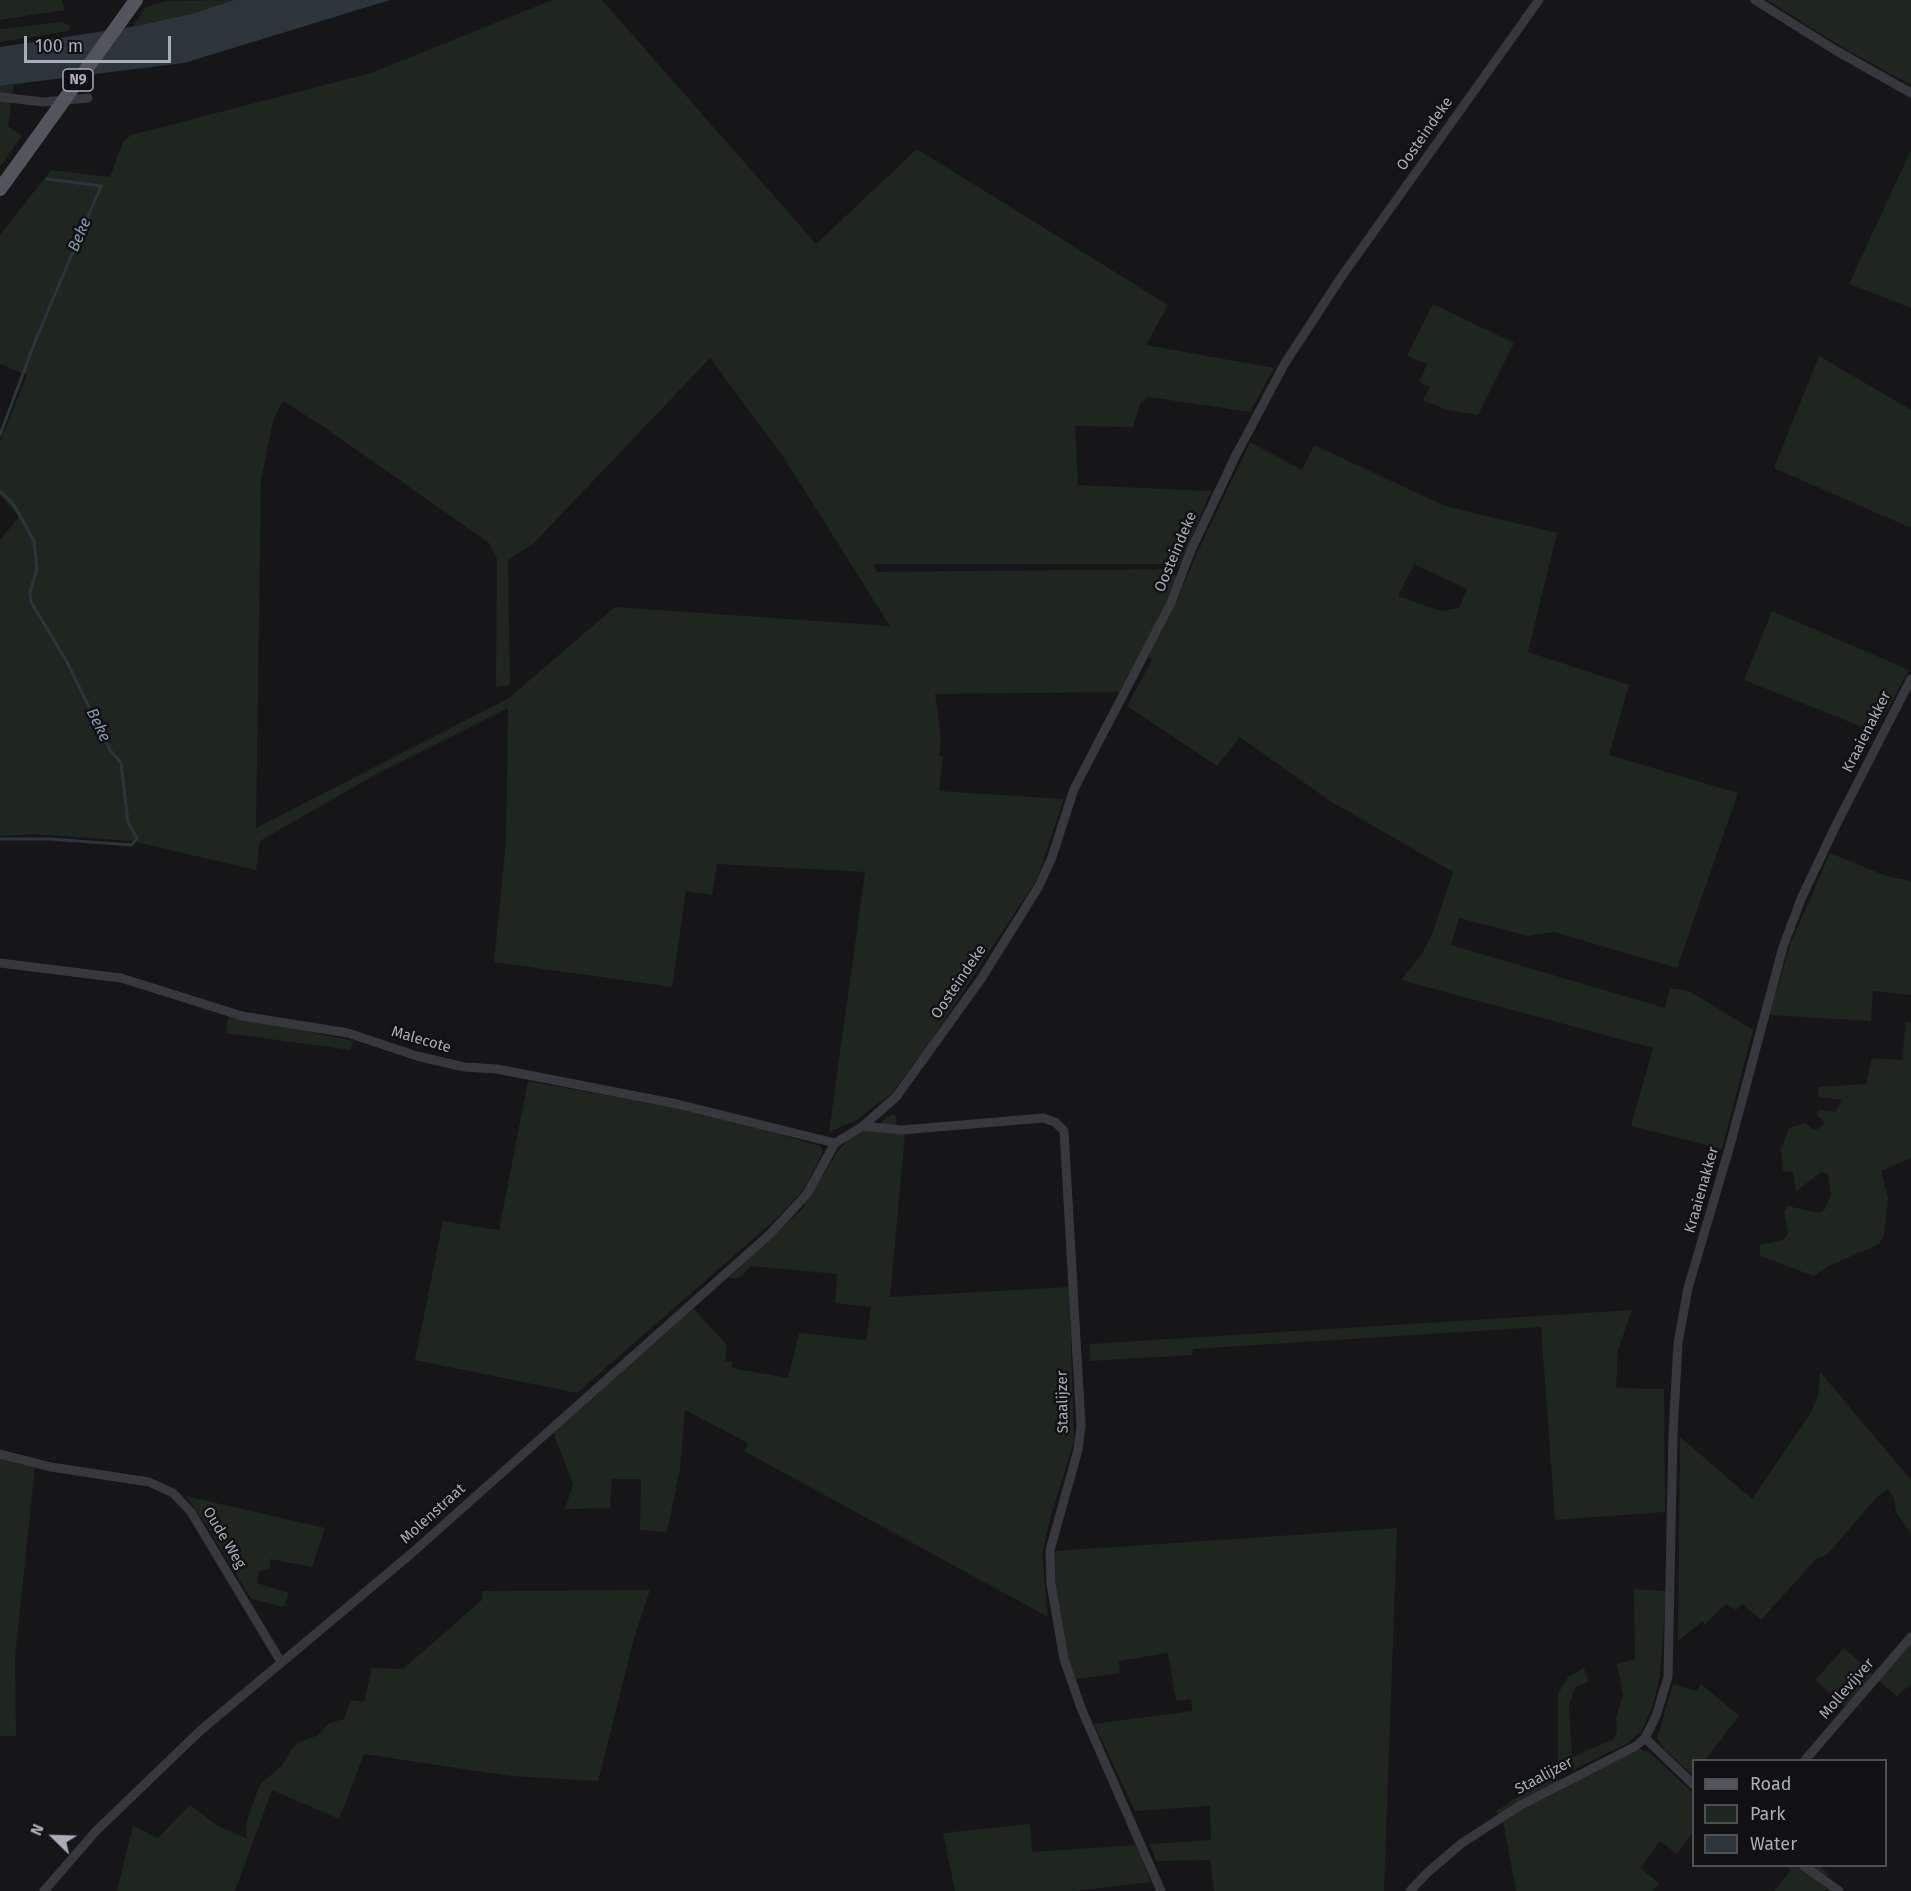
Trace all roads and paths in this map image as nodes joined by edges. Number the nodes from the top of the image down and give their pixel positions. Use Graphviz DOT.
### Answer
graph roads {
  1 [pos="136,0"];
  2 [pos="1539,0"];
  3 [pos="1755,0"];
  4 [pos="1911,93"];
  5 [pos="0,97"];
  6 [pos="88,98"];
  7 [pos="0,189"];
  8 [pos="1911,679"];
  9 [pos="0,963"];
  10 [pos="863,1126"];
  11 [pos="833,1147"];
  12 [pos="0,1454"];
  13 [pos="1911,1637"];
  14 [pos="281,1662"];
  15 [pos="1645,1738"];
  16 [pos="1807,1759"];
  17 [pos="1692,1783"];
  18 [pos="1805,1867"];
  19 [pos="44,1891"];
  20 [pos="1161,1891"];
  21 [pos="1410,1891"];
  22 [pos="1839,1891"];
  1 -- 7 [label="main road, N9, bridge"];
  2 -- 10 [label="street, Oosteindeke"];
  3 -- 4 [label="street"];
  5 -- 6 [label="street"];
  8 -- 15 [label="street, Kraaienakker"];
  9 -- 11 [label="street, Malecote"];
  10 -- 11 [label="street, Oosteindeke"];
  10 -- 20 [label="street, Staalijzer"];
  11 -- 14 [label="street, Molenstraat"];
  12 -- 14 [label="street, Oude Weg"];
  13 -- 16 [label="street, Mollevijver"];
  14 -- 19 [label="street, Molenstraat"];
  15 -- 17 [label="street"];
  15 -- 21 [label="street, Staalijzer"];
  18 -- 22 [label="street"];
}
